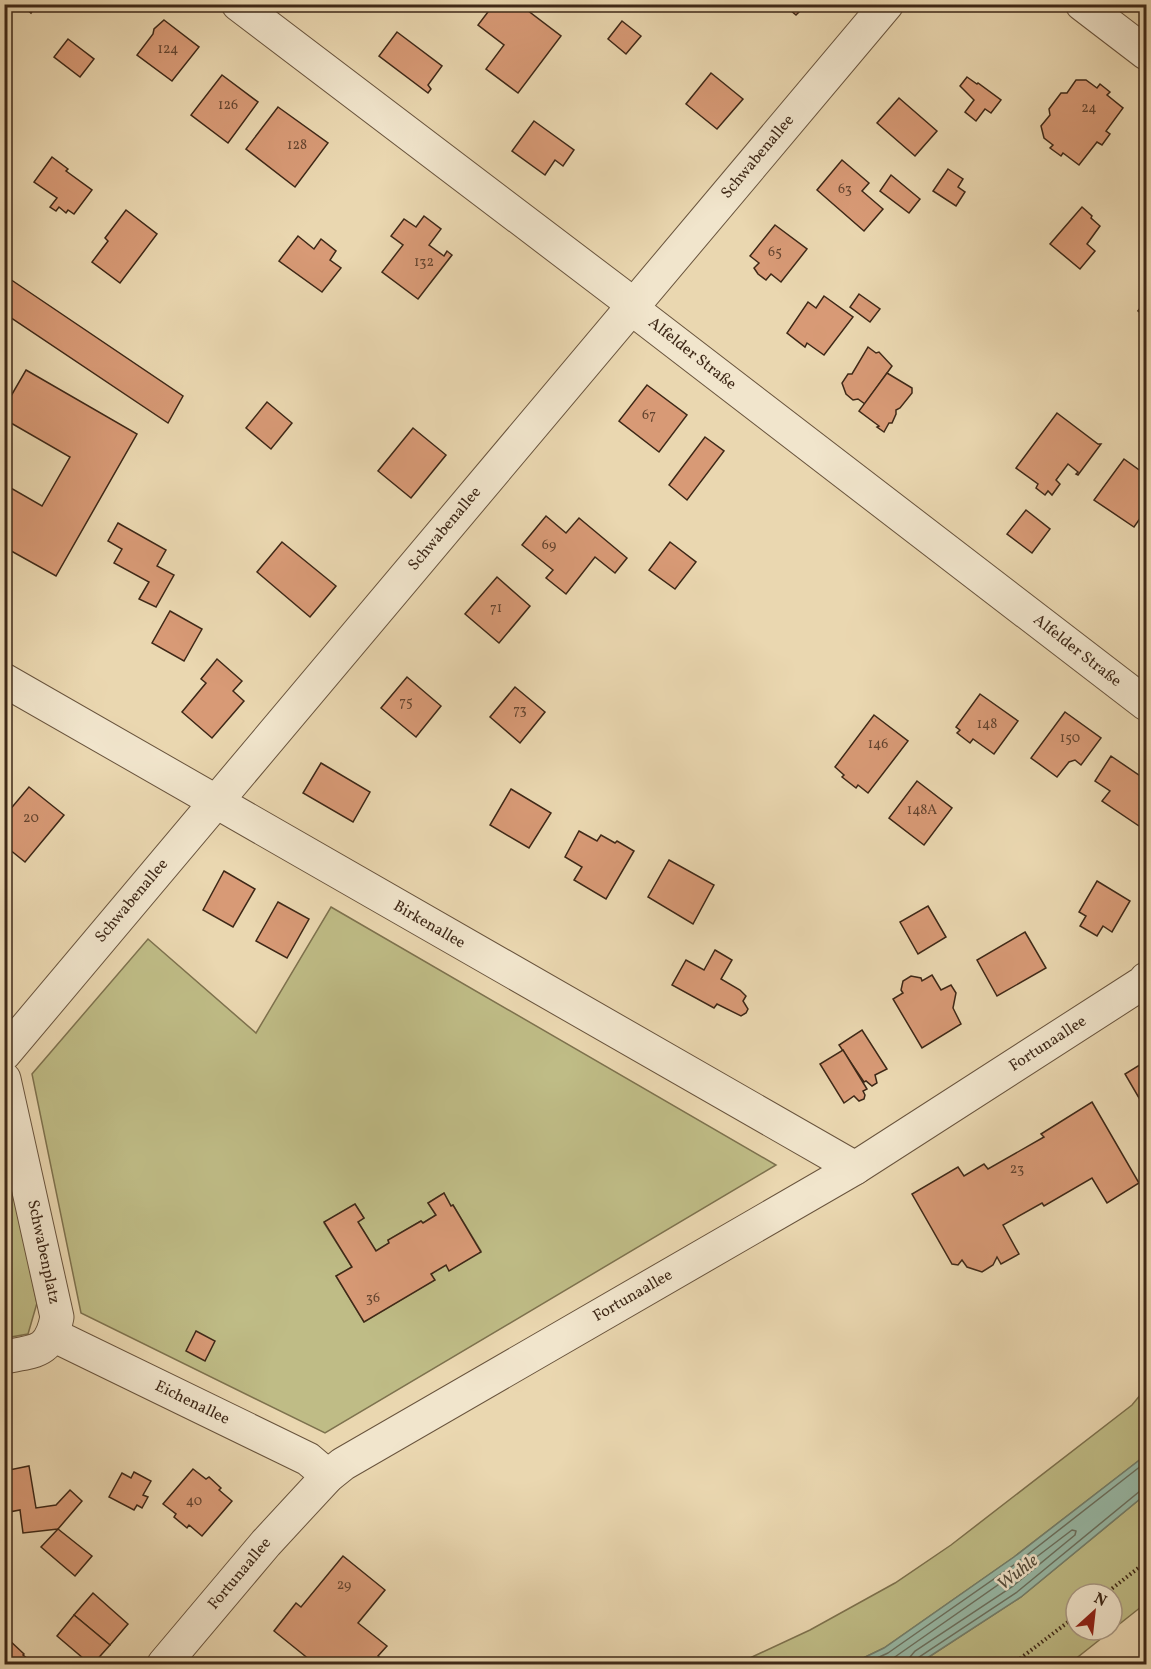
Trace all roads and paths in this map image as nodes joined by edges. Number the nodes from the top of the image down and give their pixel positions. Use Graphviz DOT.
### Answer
graph roads {
  1 [pos="238,4"];
  2 [pos="887,4"];
  3 [pos="1082,4"];
  4 [pos="1146,53"];
  5 [pos="631,308"];
  6 [pos="4,680"];
  7 [pos="1146,704"];
  8 [pos="215,802"];
  9 [pos="1146,979"];
  10 [pos="4,1054"];
  11 [pos="4,1079"];
  12 [pos="855,1168"];
  13 [pos="53,1335"];
  14 [pos="4,1357"];
  15 [pos="328,1476"];
  16 [pos="1146,1562"];
  17 [pos="1120,1582"];
  18 [pos="1064,1625"];
  19 [pos="164,1665"];
  20 [pos="1013,1665"];
  1 -- 5 [label="street, Alfelder Straße"];
  2 -- 5 [label="street, Schwabenallee"];
  3 -- 4 [label="street"];
  5 -- 7 [label="street, Alfelder Straße"];
  5 -- 8 [label="street, Schwabenallee"];
  6 -- 8 [label="street, Birkenallee"];
  8 -- 10 [label="street, Schwabenallee"];
  8 -- 12 [label="street, Birkenallee"];
  9 -- 12 [label="street, Fortunaallee"];
  11 -- 13 [label="street, Schwabenplatz"];
  12 -- 15 [label="street, Fortunaallee"];
  13 -- 14 [label="street"];
  13 -- 15 [label="street, Eichenallee"];
  15 -- 19 [label="street, Fortunaallee"];
  16 -- 17 [label="path"];
  18 -- 20 [label="path"];
}
